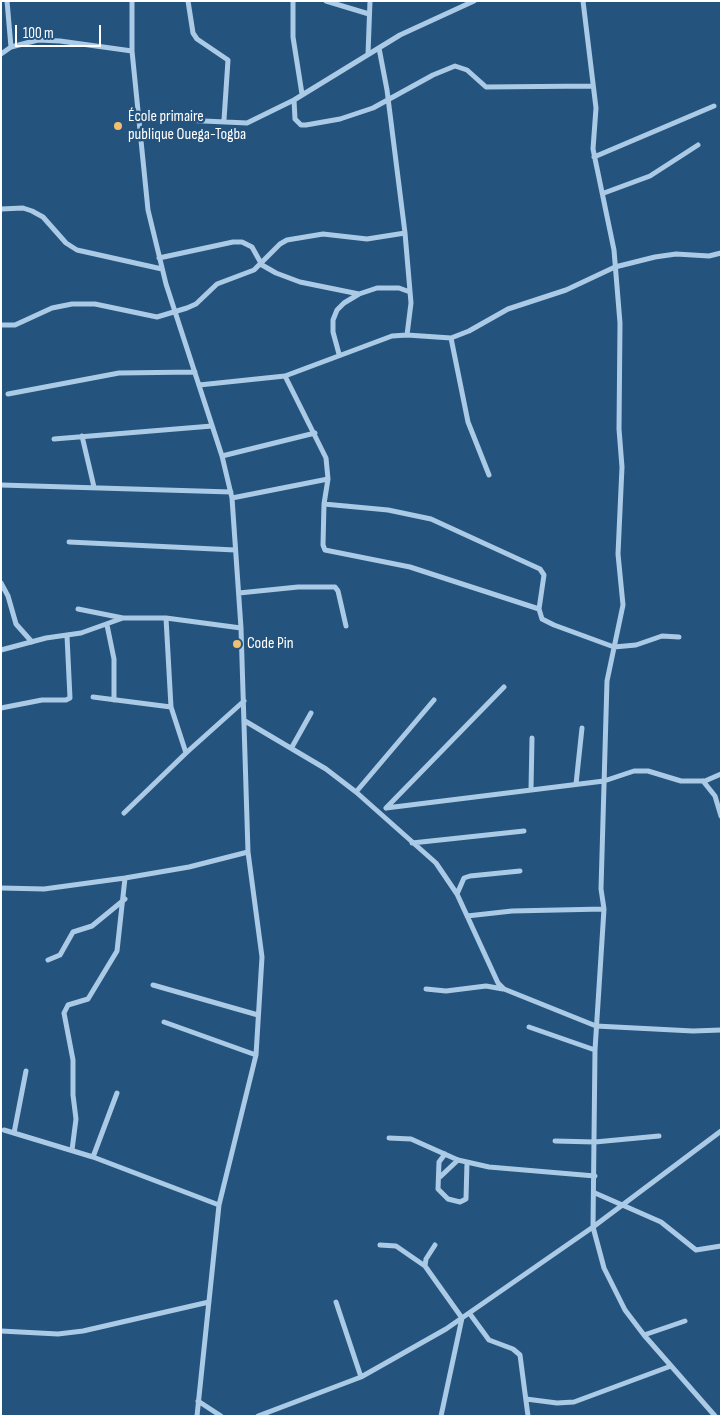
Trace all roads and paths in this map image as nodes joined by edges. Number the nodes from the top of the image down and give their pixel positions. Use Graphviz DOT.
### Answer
graph roads {
  1 [pos="7,1"];
  2 [pos="132,1"];
  3 [pos="188,1"];
  4 [pos="293,1"];
  5 [pos="326,1"];
  6 [pos="370,1"];
  7 [pos="474,1"];
  8 [pos="583,1"];
  9 [pos="370,14"];
  10 [pos="11,47"];
  11 [pos="379,48"];
  12 [pos="132,52"];
  13 [pos="1,54"];
  14 [pos="368,54"];
  15 [pos="592,86"];
  16 [pos="302,94"];
  17 [pos="294,100"];
  18 [pos="389,100"];
  19 [pos="714,106"];
  20 [pos="139,118"];
  21 [pos="224,120"];
  22 [pos="698,145"];
  23 [pos="594,157"];
  24 [pos="604,193"];
  25 [pos="1,209"];
  26 [pos="406,233"];
  27 [pos="721,253"];
  28 [pos="159,258"];
  29 [pos="262,265"];
  30 [pos="616,267"];
  31 [pos="162,268"];
  32 [pos="410,292"];
  33 [pos="360,294"];
  34 [pos="175,312"];
  35 [pos="1,325"];
  36 [pos="406,335"];
  37 [pos="451,338"];
  38 [pos="339,354"];
  39 [pos="195,372"];
  40 [pos="285,376"];
  41 [pos="199,385"];
  42 [pos="8,394"];
  43 [pos="212,426"];
  44 [pos="315,432"];
  45 [pos="82,436"];
  46 [pos="54,438"];
  47 [pos="222,456"];
  48 [pos="489,475"];
  49 [pos="328,479"];
  50 [pos="1,485"];
  51 [pos="94,488"];
  52 [pos="231,495"];
  53 [pos="324,504"];
  54 [pos="69,542"];
  55 [pos="235,550"];
  56 [pos="1,583"];
  57 [pos="238,593"];
  58 [pos="78,609"];
  59 [pos="538,610"];
  60 [pos="123,618"];
  61 [pos="166,618"];
  62 [pos="107,625"];
  63 [pos="346,626"];
  64 [pos="241,628"];
  65 [pos="67,636"];
  66 [pos="679,637"];
  67 [pos="32,642"];
  68 [pos="614,646"];
  69 [pos="1,650"];
  70 [pos="504,686"];
  71 [pos="93,697"];
  72 [pos="114,700"];
  73 [pos="434,700"];
  74 [pos="244,701"];
  75 [pos="171,707"];
  76 [pos="1,708"];
  77 [pos="311,713"];
  78 [pos="244,720"];
  79 [pos="582,728"];
  80 [pos="532,738"];
  81 [pos="292,747"];
  82 [pos="186,753"];
  83 [pos="721,774"];
  84 [pos="604,781"];
  85 [pos="703,781"];
  86 [pos="576,784"];
  87 [pos="531,789"];
  88 [pos="356,792"];
  89 [pos="386,808"];
  90 [pos="124,813"];
  91 [pos="381,815"];
  92 [pos="721,816"];
  93 [pos="524,830"];
  94 [pos="412,843"];
  95 [pos="248,852"];
  96 [pos="520,871"];
  97 [pos="125,878"];
  98 [pos="1,888"];
  99 [pos="457,894"];
  100 [pos="125,899"];
  101 [pos="604,909"];
  102 [pos="467,916"];
  103 [pos="48,960"];
  104 [pos="153,985"];
  105 [pos="426,988"];
  106 [pos="504,989"];
  107 [pos="258,1015"];
  108 [pos="164,1022"];
  109 [pos="596,1026"];
  110 [pos="529,1027"];
  111 [pos="721,1030"];
  112 [pos="595,1050"];
  113 [pos="256,1055"];
  114 [pos="26,1071"];
  115 [pos="117,1093"];
  116 [pos="4,1130"];
  117 [pos="721,1131"];
  118 [pos="14,1133"];
  119 [pos="659,1136"];
  120 [pos="389,1138"];
  121 [pos="555,1141"];
  122 [pos="595,1142"];
  123 [pos="72,1150"];
  124 [pos="445,1154"];
  125 [pos="93,1157"];
  126 [pos="458,1160"];
  127 [pos="467,1162"];
  128 [pos="594,1176"];
  129 [pos="440,1177"];
  130 [pos="594,1193"];
  131 [pos="624,1204"];
  132 [pos="219,1205"];
  133 [pos="593,1227"];
  134 [pos="380,1245"];
  135 [pos="435,1245"];
  136 [pos="721,1246"];
  137 [pos="425,1266"];
  138 [pos="209,1302"];
  139 [pos="336,1302"];
  140 [pos="470,1314"];
  141 [pos="462,1318"];
  142 [pos="686,1321"];
  143 [pos="1,1331"];
  144 [pos="644,1335"];
  145 [pos="671,1366"];
  146 [pos="361,1377"];
  147 [pos="526,1399"];
  148 [pos="198,1402"];
  149 [pos="197,1416"];
  150 [pos="221,1416"];
  151 [pos="258,1416"];
  152 [pos="441,1416"];
  153 [pos="528,1416"];
  154 [pos="715,1416"];
  1 -- 10 [label="street"];
  2 -- 12 [label="street"];
  3 -- 21 [label="street"];
  4 -- 16 [label="street"];
  5 -- 9 [label="street"];
  6 -- 9 [label="street"];
  7 -- 11 [label="street"];
  8 -- 15 [label="street"];
  9 -- 14 [label="street"];
  10 -- 12 [label="street"];
  10 -- 13 [label="street"];
  11 -- 14 [label="street"];
  11 -- 18 [label="street"];
  12 -- 20 [label="street"];
  14 -- 16 [label="street"];
  15 -- 18 [label="street"];
  15 -- 23 [label="street"];
  16 -- 17 [label="street"];
  17 -- 18 [label="street"];
  17 -- 21 [label="street"];
  18 -- 26 [label="street"];
  19 -- 23 [label="street"];
  20 -- 21 [label="street"];
  20 -- 28 [label="street"];
  22 -- 24 [label="street"];
  23 -- 24 [label="street"];
  24 -- 30 [label="street"];
  25 -- 31 [label="street"];
  26 -- 29 [label="street"];
  26 -- 32 [label="street"];
  27 -- 30 [label="street"];
  28 -- 29 [label="street"];
  28 -- 31 [label="street"];
  29 -- 33 [label="street"];
  29 -- 34 [label="street"];
  30 -- 37 [label="street"];
  30 -- 68 [label="street"];
  31 -- 34 [label="street"];
  32 -- 33 [label="street"];
  32 -- 36 [label="street"];
  33 -- 38 [label="street"];
  34 -- 35 [label="street"];
  34 -- 39 [label="street"];
  36 -- 37 [label="street"];
  36 -- 38 [label="street"];
  37 -- 48 [label="street"];
  38 -- 40 [label="street"];
  39 -- 41 [label="street"];
  39 -- 42 [label="street"];
  40 -- 41 [label="street"];
  40 -- 44 [label="street"];
  41 -- 43 [label="street"];
  43 -- 45 [label="street"];
  43 -- 47 [label="street"];
  44 -- 47 [label="street"];
  44 -- 49 [label="street"];
  45 -- 46 [label="street"];
  45 -- 51 [label="street"];
  47 -- 52 [label="street"];
  49 -- 52 [label="street"];
  49 -- 53 [label="street"];
  50 -- 51 [label="street"];
  51 -- 52 [label="street"];
  52 -- 55 [label="street"];
  53 -- 59 [label="street"];
  53 -- 59 [label="street"];
  54 -- 55 [label="street"];
  55 -- 57 [label="street"];
  56 -- 67 [label="street"];
  57 -- 63 [label="street"];
  57 -- 64 [label="street"];
  58 -- 60 [label="street"];
  59 -- 68 [label="street"];
  60 -- 61 [label="street"];
  60 -- 62 [label="street"];
  61 -- 64 [label="street"];
  61 -- 75 [label="street"];
  62 -- 65 [label="street"];
  62 -- 72 [label="street"];
  64 -- 74 [label="street"];
  65 -- 67 [label="street"];
  65 -- 76 [label="street"];
  66 -- 68 [label="street"];
  67 -- 69 [label="street"];
  68 -- 84 [label="street"];
  70 -- 89 [label="street"];
  71 -- 72 [label="street"];
  72 -- 75 [label="street"];
  73 -- 88 [label="street"];
  74 -- 78 [label="street"];
  74 -- 82 [label="street"];
  75 -- 82 [label="street"];
  77 -- 81 [label="street"];
  78 -- 81 [label="street"];
  78 -- 95 [label="street"];
  79 -- 86 [label="street"];
  80 -- 87 [label="street"];
  81 -- 88 [label="street"];
  82 -- 90 [label="street"];
  83 -- 85 [label="street"];
  84 -- 85 [label="street"];
  84 -- 86 [label="street"];
  84 -- 101 [label="street"];
  85 -- 92 [label="street"];
  86 -- 87 [label="street"];
  87 -- 89 [label="street"];
  88 -- 91 [label="street"];
  89 -- 91 [label="street"];
  91 -- 94 [label="street"];
  93 -- 94 [label="street"];
  94 -- 99 [label="street"];
  95 -- 97 [label="street"];
  95 -- 107 [label="street"];
  96 -- 99 [label="street"];
  97 -- 98 [label="street"];
  97 -- 100 [label="street"];
  99 -- 102 [label="street"];
  100 -- 103 [label="street"];
  100 -- 123 [label="street"];
  101 -- 102 [label="street"];
  101 -- 109 [label="street"];
  102 -- 106 [label="street"];
  104 -- 107 [label="street"];
  105 -- 106 [label="street"];
  106 -- 109 [label="street"];
  107 -- 113 [label="street"];
  108 -- 113 [label="street"];
  109 -- 111 [label="street"];
  109 -- 112 [label="street"];
  110 -- 112 [label="street"];
  112 -- 122 [label="street"];
  113 -- 132 [label="street"];
  114 -- 118 [label="street"];
  115 -- 125 [label="street"];
  116 -- 118 [label="street"];
  117 -- 131 [label="street"];
  118 -- 123 [label="street"];
  119 -- 122 [label="street"];
  120 -- 124 [label="street"];
  121 -- 122 [label="street"];
  122 -- 128 [label="street"];
  123 -- 125 [label="street"];
  124 -- 126 [label="street"];
  124 -- 129 [label="street"];
  125 -- 132 [label="street"];
  126 -- 127 [label="street"];
  126 -- 129 [label="street"];
  127 -- 128 [label="street"];
  127 -- 129 [label="street"];
  128 -- 130 [label="street"];
  130 -- 131 [label="street"];
  130 -- 133 [label="street"];
  131 -- 133 [label="street"];
  131 -- 136 [label="street"];
  132 -- 138 [label="street"];
  133 -- 140 [label="street"];
  133 -- 144 [label="street"];
  134 -- 137 [label="street"];
  135 -- 137 [label="street"];
  137 -- 141 [label="street"];
  138 -- 143 [label="street"];
  138 -- 148 [label="street"];
  139 -- 146 [label="street"];
  140 -- 141 [label="street"];
  140 -- 147 [label="street"];
  141 -- 146 [label="street"];
  141 -- 152 [label="street"];
  142 -- 144 [label="street"];
  144 -- 145 [label="street"];
  145 -- 147 [label="street"];
  145 -- 154 [label="street"];
  146 -- 151 [label="street"];
  147 -- 153 [label="street"];
  148 -- 149 [label="street"];
  148 -- 150 [label="street"];
}
